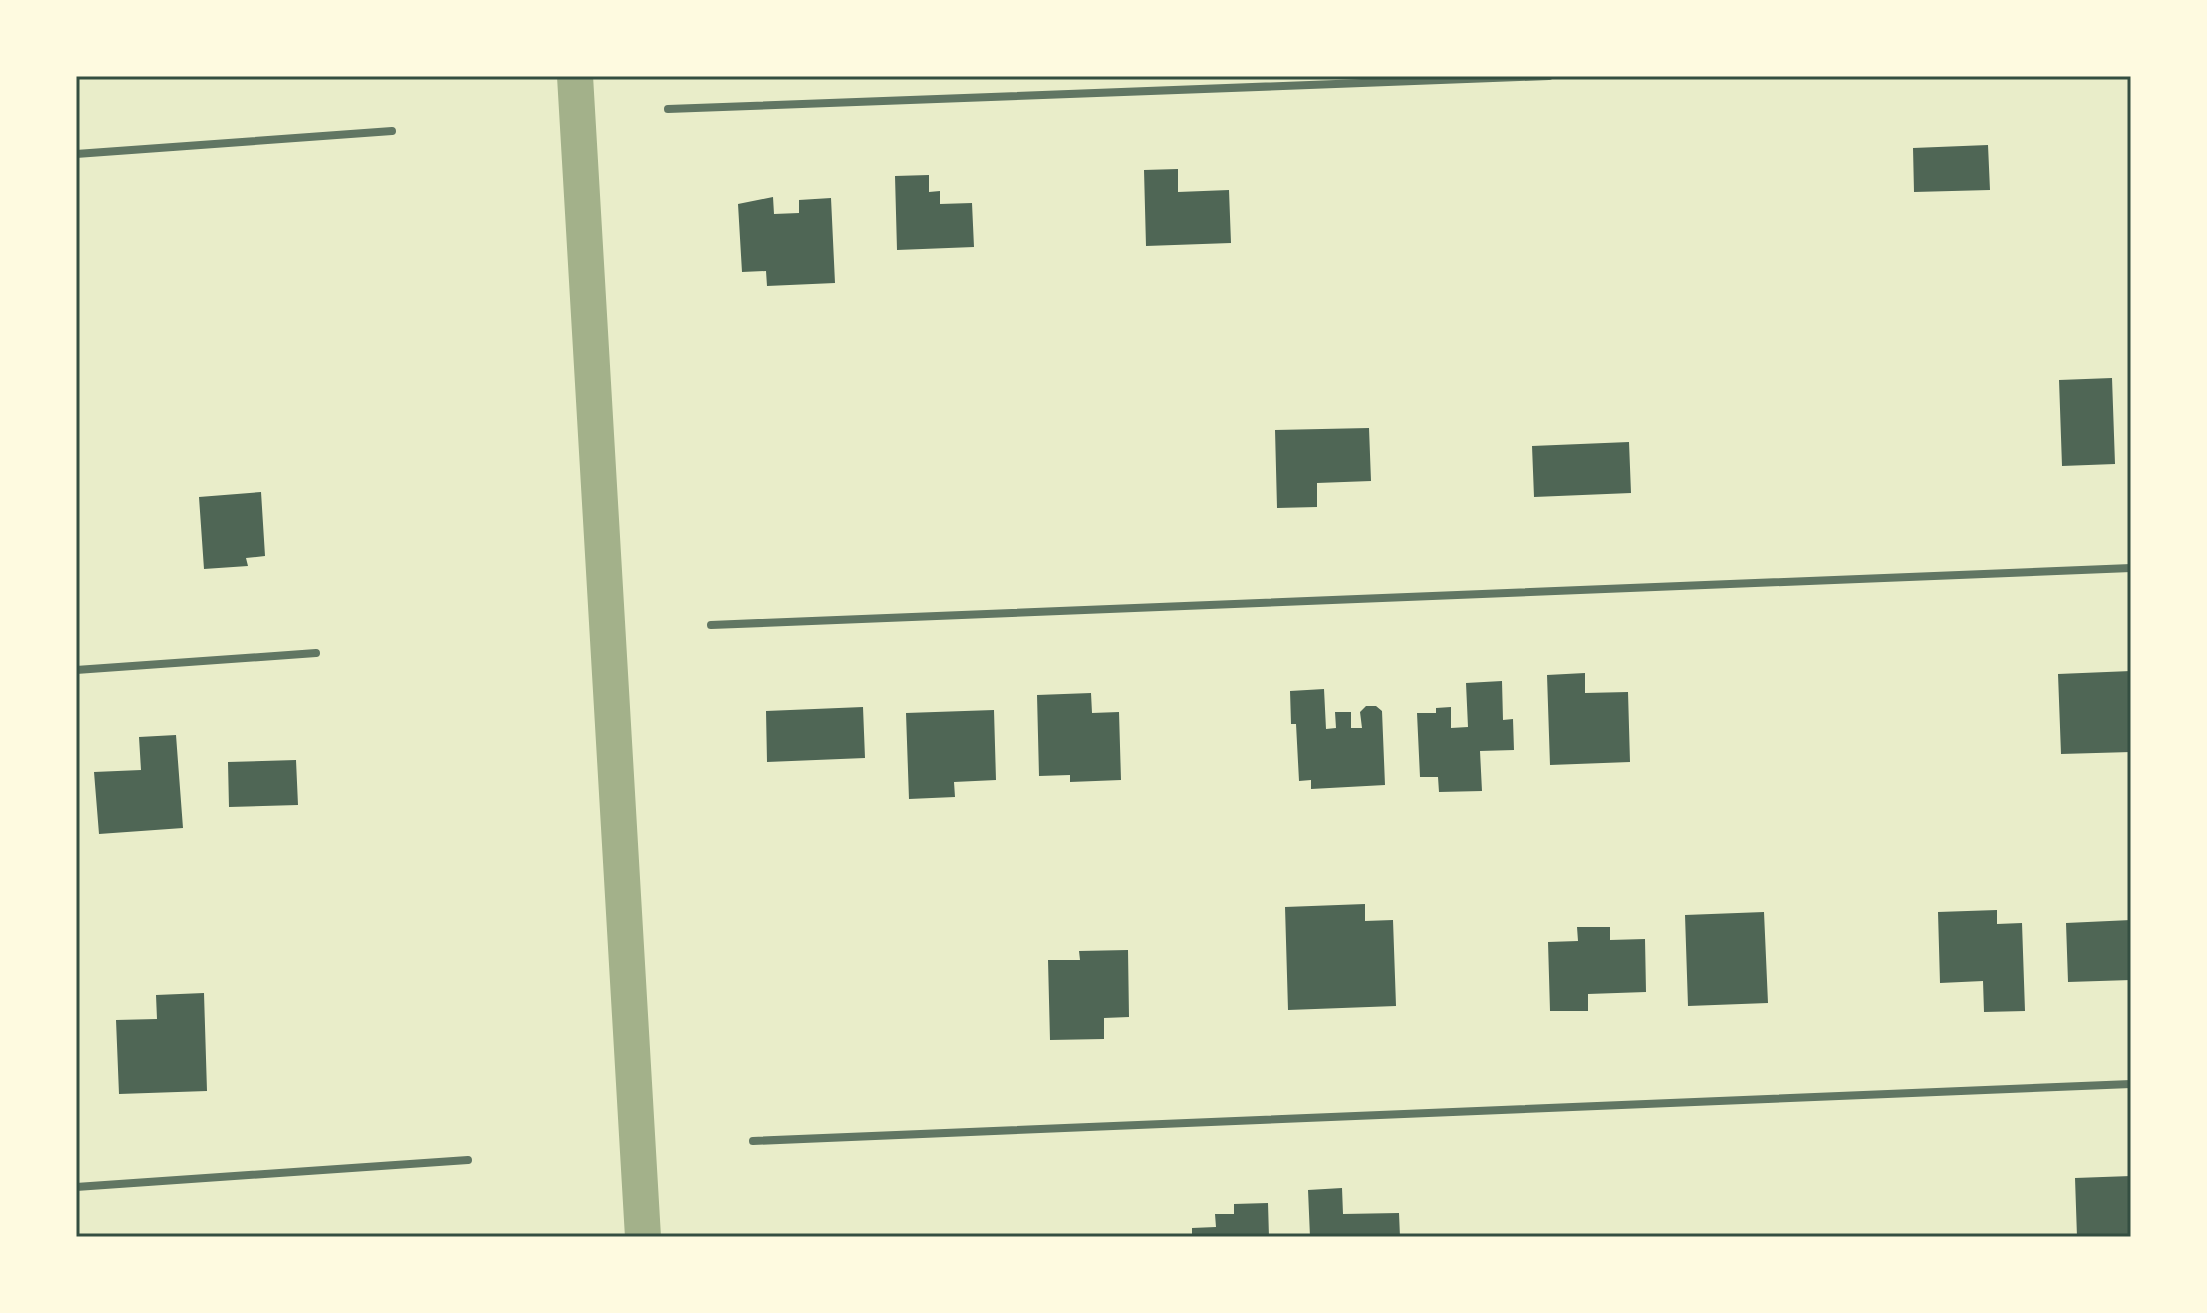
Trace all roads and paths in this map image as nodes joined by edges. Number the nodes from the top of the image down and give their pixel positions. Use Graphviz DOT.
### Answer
graph roads {
  1 [pos="1549,76"];
  2 [pos="668,109"];
  3 [pos="392,131"];
  4 [pos="76,154"];
  5 [pos="2131,568"];
  6 [pos="711,625"];
  7 [pos="316,653"];
  8 [pos="76,670"];
  9 [pos="2131,1084"];
  10 [pos="753,1141"];
  11 [pos="468,1160"];
  12 [pos="76,1187"];
  1 -- 2 [label="street"];
  3 -- 4 [label="street"];
  5 -- 6 [label="street"];
  7 -- 8 [label="street"];
  9 -- 10 [label="street"];
  11 -- 12 [label="street"];
}
